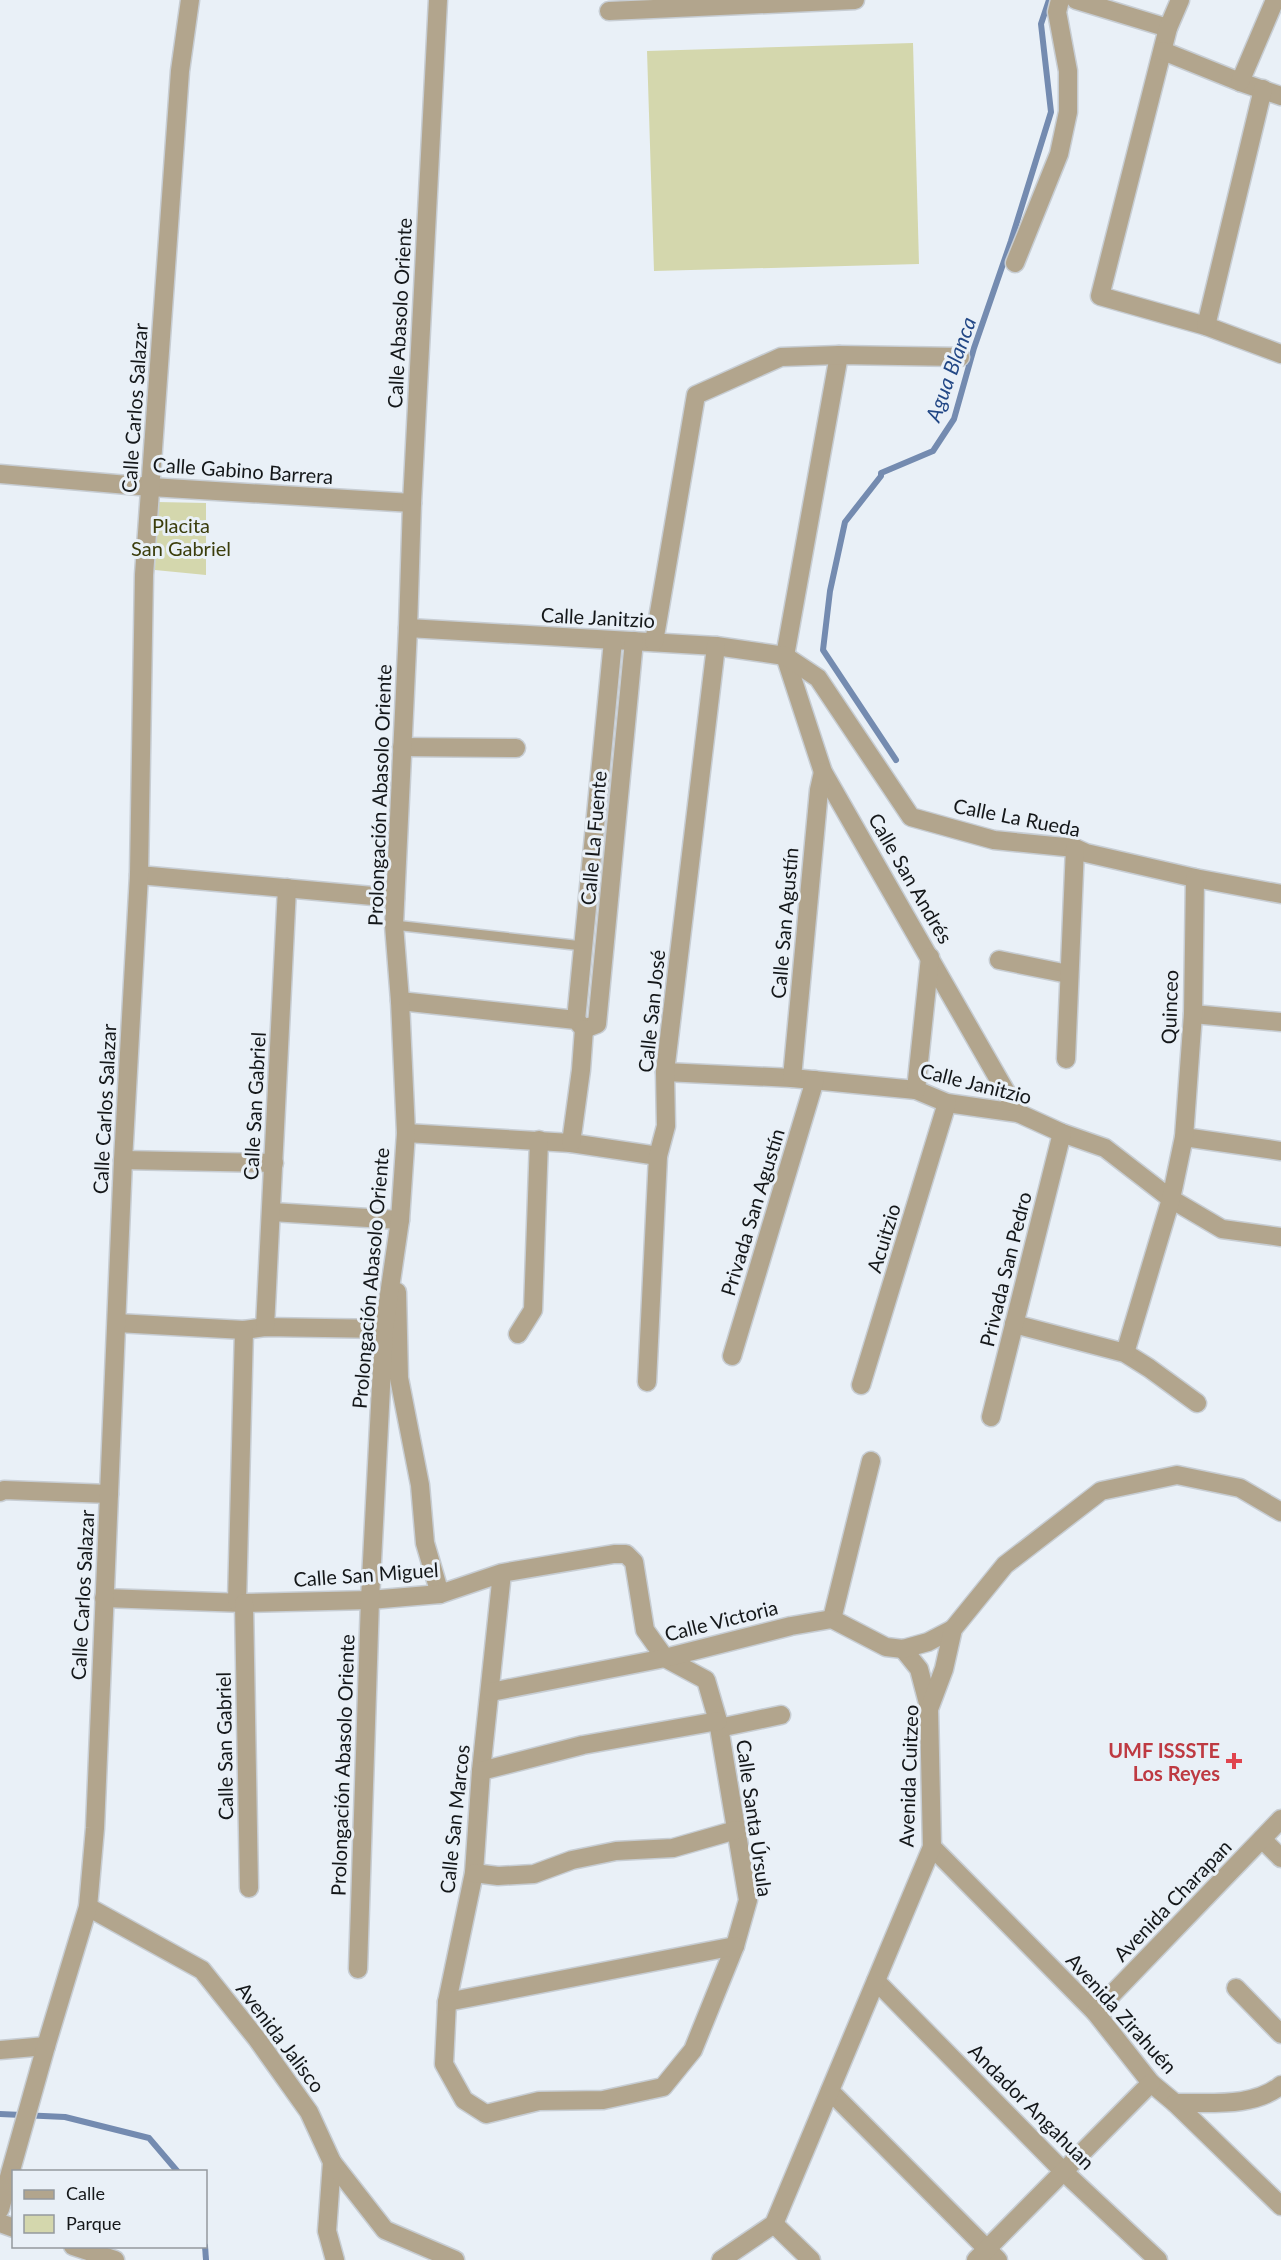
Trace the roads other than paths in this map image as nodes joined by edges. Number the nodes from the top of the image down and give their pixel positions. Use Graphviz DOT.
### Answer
graph roads {
  1 [pos="190,0"];
  2 [pos="438,0"];
  3 [pos="855,0"];
  4 [pos="1060,0"];
  5 [pos="1076,0"];
  6 [pos="1180,0"];
  7 [pos="1275,0"];
  8 [pos="609,11"];
  9 [pos="1168,28"];
  10 [pos="1163,51"];
  11 [pos="1240,82"];
  12 [pos="1263,89"];
  13 [pos="1281,96"];
  14 [pos="1015,263"];
  15 [pos="1206,326"];
  16 [pos="1281,354"];
  17 [pos="839,355"];
  18 [pos="960,357"];
  19 [pos="0,474"];
  20 [pos="151,487"];
  21 [pos="412,503"];
  22 [pos="408,628"];
  23 [pos="613,641"];
  24 [pos="634,641"];
  25 [pos="654,642"];
  26 [pos="716,646"];
  27 [pos="785,656"];
  28 [pos="402,747"];
  29 [pos="516,748"];
  30 [pos="824,772"];
  31 [pos="593,838"];
  32 [pos="615,841"];
  33 [pos="1075,848"];
  34 [pos="139,875"];
  35 [pos="1195,878"];
  36 [pos="286,888"];
  37 [pos="1281,894"];
  38 [pos="395,898"];
  39 [pos="394,925"];
  40 [pos="583,946"];
  41 [pos="930,957"];
  42 [pos="999,960"];
  43 [pos="1068,974"];
  44 [pos="400,1001"];
  45 [pos="1193,1014"];
  46 [pos="1281,1022"];
  47 [pos="580,1025"];
  48 [pos="1066,1059"];
  49 [pos="665,1072"];
  50 [pos="792,1078"];
  51 [pos="815,1080"];
  52 [pos="916,1089"];
  53 [pos="947,1103"];
  54 [pos="1018,1113"];
  55 [pos="1062,1132"];
  56 [pos="405,1133"];
  57 [pos="1184,1137"];
  58 [pos="538,1140"];
  59 [pos="571,1143"];
  60 [pos="1281,1150"];
  61 [pos="658,1156"];
  62 [pos="123,1160"];
  63 [pos="274,1163"];
  64 [pos="1171,1199"];
  65 [pos="272,1212"];
  66 [pos="400,1220"];
  67 [pos="1281,1237"];
  68 [pos="395,1248"];
  69 [pos="117,1323"];
  70 [pos="1014,1324"];
  71 [pos="265,1326"];
  72 [pos="384,1329"];
  73 [pos="244,1330"];
  74 [pos="518,1334"];
  75 [pos="1125,1353"];
  76 [pos="732,1356"];
  77 [pos="646,1382"];
  78 [pos="861,1385"];
  79 [pos="1197,1404"];
  80 [pos="991,1417"];
  81 [pos="871,1461"];
  82 [pos="0,1492"];
  83 [pos="109,1494"];
  84 [pos="1281,1512"];
  85 [pos="502,1573"];
  86 [pos="440,1594"];
  87 [pos="104,1598"];
  88 [pos="370,1599"];
  89 [pos="241,1602"];
  90 [pos="832,1618"];
  91 [pos="953,1629"];
  92 [pos="903,1649"];
  93 [pos="664,1658"];
  94 [pos="491,1692"];
  95 [pos="929,1709"];
  96 [pos="781,1714"];
  97 [pos="718,1725"];
  98 [pos="481,1771"];
  99 [pos="1281,1819"];
  100 [pos="736,1830"];
  101 [pos="1262,1839"];
  102 [pos="932,1847"];
  103 [pos="1281,1858"];
  104 [pos="474,1873"];
  105 [pos="249,1888"];
  106 [pos="88,1907"];
  107 [pos="735,1946"];
  108 [pos="358,1969"];
  109 [pos="876,1981"];
  110 [pos="1236,1988"];
  111 [pos="447,2002"];
  112 [pos="1095,2012"];
  113 [pos="1281,2034"];
  114 [pos="46,2046"];
  115 [pos="0,2050"];
  116 [pos="1151,2083"];
  117 [pos="1281,2085"];
  118 [pos="830,2091"];
  119 [pos="464,2100"];
  120 [pos="1175,2103"];
  121 [pos="332,2162"];
  122 [pos="1064,2172"];
  123 [pos="1281,2206"];
  124 [pos="0,2209"];
  125 [pos="774,2224"];
  126 [pos="76,2248"];
  127 [pos="987,2257"];
  128 [pos="115,2260"];
  129 [pos="335,2260"];
  130 [pos="455,2260"];
  131 [pos="721,2260"];
  132 [pos="811,2260"];
  133 [pos="1158,2260"];
  1 -- 20 [label="street, Calle Carlos Salazar"];
  2 -- 21 [label="street, Calle Abasolo Oriente"];
  3 -- 8 [label="street"];
  4 -- 14 [label="street"];
  5 -- 9 [label="street"];
  6 -- 9 [label="street"];
  7 -- 11 [label="street"];
  9 -- 10 [label="street"];
  10 -- 11 [label="street"];
  10 -- 15 [label="street"];
  11 -- 12 [label="street"];
  12 -- 13 [label="street"];
  12 -- 15 [label="street"];
  15 -- 16 [label="street"];
  17 -- 18 [label="street"];
  17 -- 25 [label="street"];
  17 -- 27 [label="street"];
  19 -- 20 [label="street, Calle Gabino Barrera"];
  20 -- 21 [label="street, Calle Gabino Barrera"];
  20 -- 34 [label="street, Calle Carlos Salazar"];
  21 -- 22 [label="street, Calle Abasolo Oriente"];
  22 -- 23 [label="street, Calle Janitzio"];
  22 -- 28 [label="street, Prolongación Abasolo Oriente"];
  23 -- 24 [label="street, Calle Janitzio"];
  23 -- 31 [label="street, Calle La Fuente"];
  24 -- 25 [label="street, Calle Janitzio"];
  24 -- 32 [label="street, Calle La Fuente"];
  25 -- 26 [label="street, Calle Janitzio"];
  26 -- 27 [label="street, Calle Janitzio"];
  26 -- 49 [label="street, Calle San José"];
  27 -- 30 [label="street, Calle San Andrés"];
  27 -- 33 [label="street, Calle La Rueda"];
  28 -- 29 [label="street"];
  28 -- 38 [label="street, Prolongación Abasolo Oriente"];
  30 -- 41 [label="street, Calle San Andrés"];
  30 -- 50 [label="street, Calle San Agustín"];
  31 -- 32 [label="street"];
  31 -- 40 [label="street, Calle La Fuente"];
  32 -- 47 [label="street, Calle La Fuente"];
  33 -- 35 [label="street, Calle La Rueda"];
  33 -- 43 [label="street"];
  34 -- 36 [label="street"];
  34 -- 62 [label="street, Calle Carlos Salazar"];
  35 -- 37 [label="street, Calle La Rueda"];
  35 -- 45 [label="street, Quinceo"];
  36 -- 38 [label="street"];
  36 -- 63 [label="street, Calle San Gabriel"];
  38 -- 39 [label="street, Prolongación Abasolo Oriente"];
  39 -- 40 [label="lane"];
  39 -- 44 [label="street, Prolongación Abasolo Oriente"];
  40 -- 47 [label="street, Calle La Fuente"];
  41 -- 52 [label="street"];
  41 -- 54 [label="street, Calle San Andrés"];
  42 -- 43 [label="street"];
  43 -- 48 [label="street"];
  44 -- 47 [label="street"];
  44 -- 56 [label="street, Prolongación Abasolo Oriente"];
  45 -- 46 [label="street"];
  45 -- 57 [label="street, Quinceo"];
  47 -- 59 [label="street, Calle La Fuente"];
  49 -- 50 [label="street, Calle Janitzio"];
  49 -- 61 [label="street, Calle San José"];
  50 -- 51 [label="street, Calle Janitzio"];
  51 -- 52 [label="street, Calle Janitzio"];
  51 -- 76 [label="street, Privada San Agustín"];
  52 -- 53 [label="street, Calle Janitzio"];
  53 -- 54 [label="street, Calle Janitzio"];
  53 -- 78 [label="street, Acuitzio"];
  54 -- 55 [label="street, Calle Janitzio"];
  55 -- 64 [label="street, Calle Janitzio"];
  55 -- 70 [label="street, Privada San Pedro"];
  56 -- 58 [label="street"];
  56 -- 66 [label="street, Prolongación Abasolo Oriente"];
  57 -- 60 [label="street"];
  57 -- 64 [label="street, Quinceo"];
  58 -- 59 [label="street"];
  58 -- 74 [label="street"];
  59 -- 61 [label="street"];
  61 -- 77 [label="street, Calle San José"];
  62 -- 63 [label="street"];
  62 -- 69 [label="street, Calle Carlos Salazar"];
  63 -- 65 [label="street, Calle San Gabriel"];
  64 -- 67 [label="street, Calle Janitzio"];
  64 -- 75 [label="street, Quinceo"];
  65 -- 66 [label="street"];
  65 -- 71 [label="street, Calle San Gabriel"];
  66 -- 68 [label="street, Prolongación Abasolo Oriente"];
  68 -- 72 [label="street, Prolongación Abasolo Oriente"];
  68 -- 86 [label="street"];
  69 -- 73 [label="street"];
  69 -- 83 [label="street, Calle Carlos Salazar"];
  70 -- 75 [label="street"];
  70 -- 80 [label="street, Privada San Pedro"];
  71 -- 72 [label="street"];
  71 -- 73 [label="street"];
  72 -- 88 [label="street, Prolongación Abasolo Oriente"];
  73 -- 89 [label="street, Calle San Gabriel"];
  75 -- 79 [label="street"];
  81 -- 90 [label="street"];
  82 -- 83 [label="street"];
  83 -- 87 [label="street, Calle Carlos Salazar"];
  84 -- 91 [label="street, Avenida Cuitzeo"];
  85 -- 86 [label="street, Calle San Miguel"];
  85 -- 93 [label="street, Calle San Miguel"];
  85 -- 94 [label="street, Calle San Marcos"];
  86 -- 88 [label="street, Calle San Miguel"];
  87 -- 89 [label="street, Calle San Miguel"];
  87 -- 106 [label="street, Calle Carlos Salazar"];
  88 -- 89 [label="street, Calle San Miguel"];
  88 -- 108 [label="street, Prolongación Abasolo Oriente"];
  89 -- 105 [label="street, Calle San Gabriel"];
  90 -- 92 [label="street"];
  90 -- 93 [label="street, Calle Victoria"];
  91 -- 92 [label="street"];
  91 -- 95 [label="street, Avenida Cuitzeo"];
  92 -- 95 [label="street"];
  93 -- 94 [label="street, Calle Victoria"];
  93 -- 97 [label="street, Calle Santa Úrsula"];
  94 -- 98 [label="street, Calle San Marcos"];
  95 -- 102 [label="street, Avenida Cuitzeo"];
  96 -- 97 [label="street"];
  97 -- 98 [label="street"];
  97 -- 100 [label="street, Calle Santa Úrsula"];
  98 -- 104 [label="street, Calle San Marcos"];
  99 -- 101 [label="street, Avenida Charapan"];
  100 -- 104 [label="street"];
  100 -- 107 [label="street, Calle Santa Úrsula"];
  101 -- 103 [label="street"];
  101 -- 112 [label="street, Avenida Charapan"];
  102 -- 109 [label="street, Avenida Cuitzeo"];
  102 -- 112 [label="street, Avenida Zirahuén"];
  104 -- 111 [label="street, Calle San Marcos"];
  106 -- 114 [label="street, Calle Carlos Salazar"];
  106 -- 121 [label="street, Avenida Jalisco"];
  107 -- 111 [label="street"];
  107 -- 119 [label="street, Calle Santa Úrsula"];
  109 -- 118 [label="street, Avenida Cuitzeo"];
  109 -- 122 [label="street, Andador Angahuan"];
  110 -- 113 [label="street"];
  111 -- 119 [label="street, Calle San Marcos"];
  112 -- 116 [label="street, Avenida Zirahuén"];
  114 -- 115 [label="street"];
  114 -- 124 [label="street, Calle Carlos Salazar"];
  116 -- 120 [label="street, Avenida Zirahuén"];
  116 -- 122 [label="street"];
  117 -- 120 [label="street"];
  118 -- 125 [label="street, Avenida Cuitzeo"];
  118 -- 127 [label="street"];
  120 -- 123 [label="street, Avenida Zirahuén"];
  121 -- 129 [label="street, Avenida Jalisco"];
  121 -- 130 [label="street"];
  122 -- 127 [label="street"];
  122 -- 133 [label="street, Andador Angahuan"];
  125 -- 131 [label="street"];
  125 -- 132 [label="street"];
  126 -- 128 [label="street"];
}
